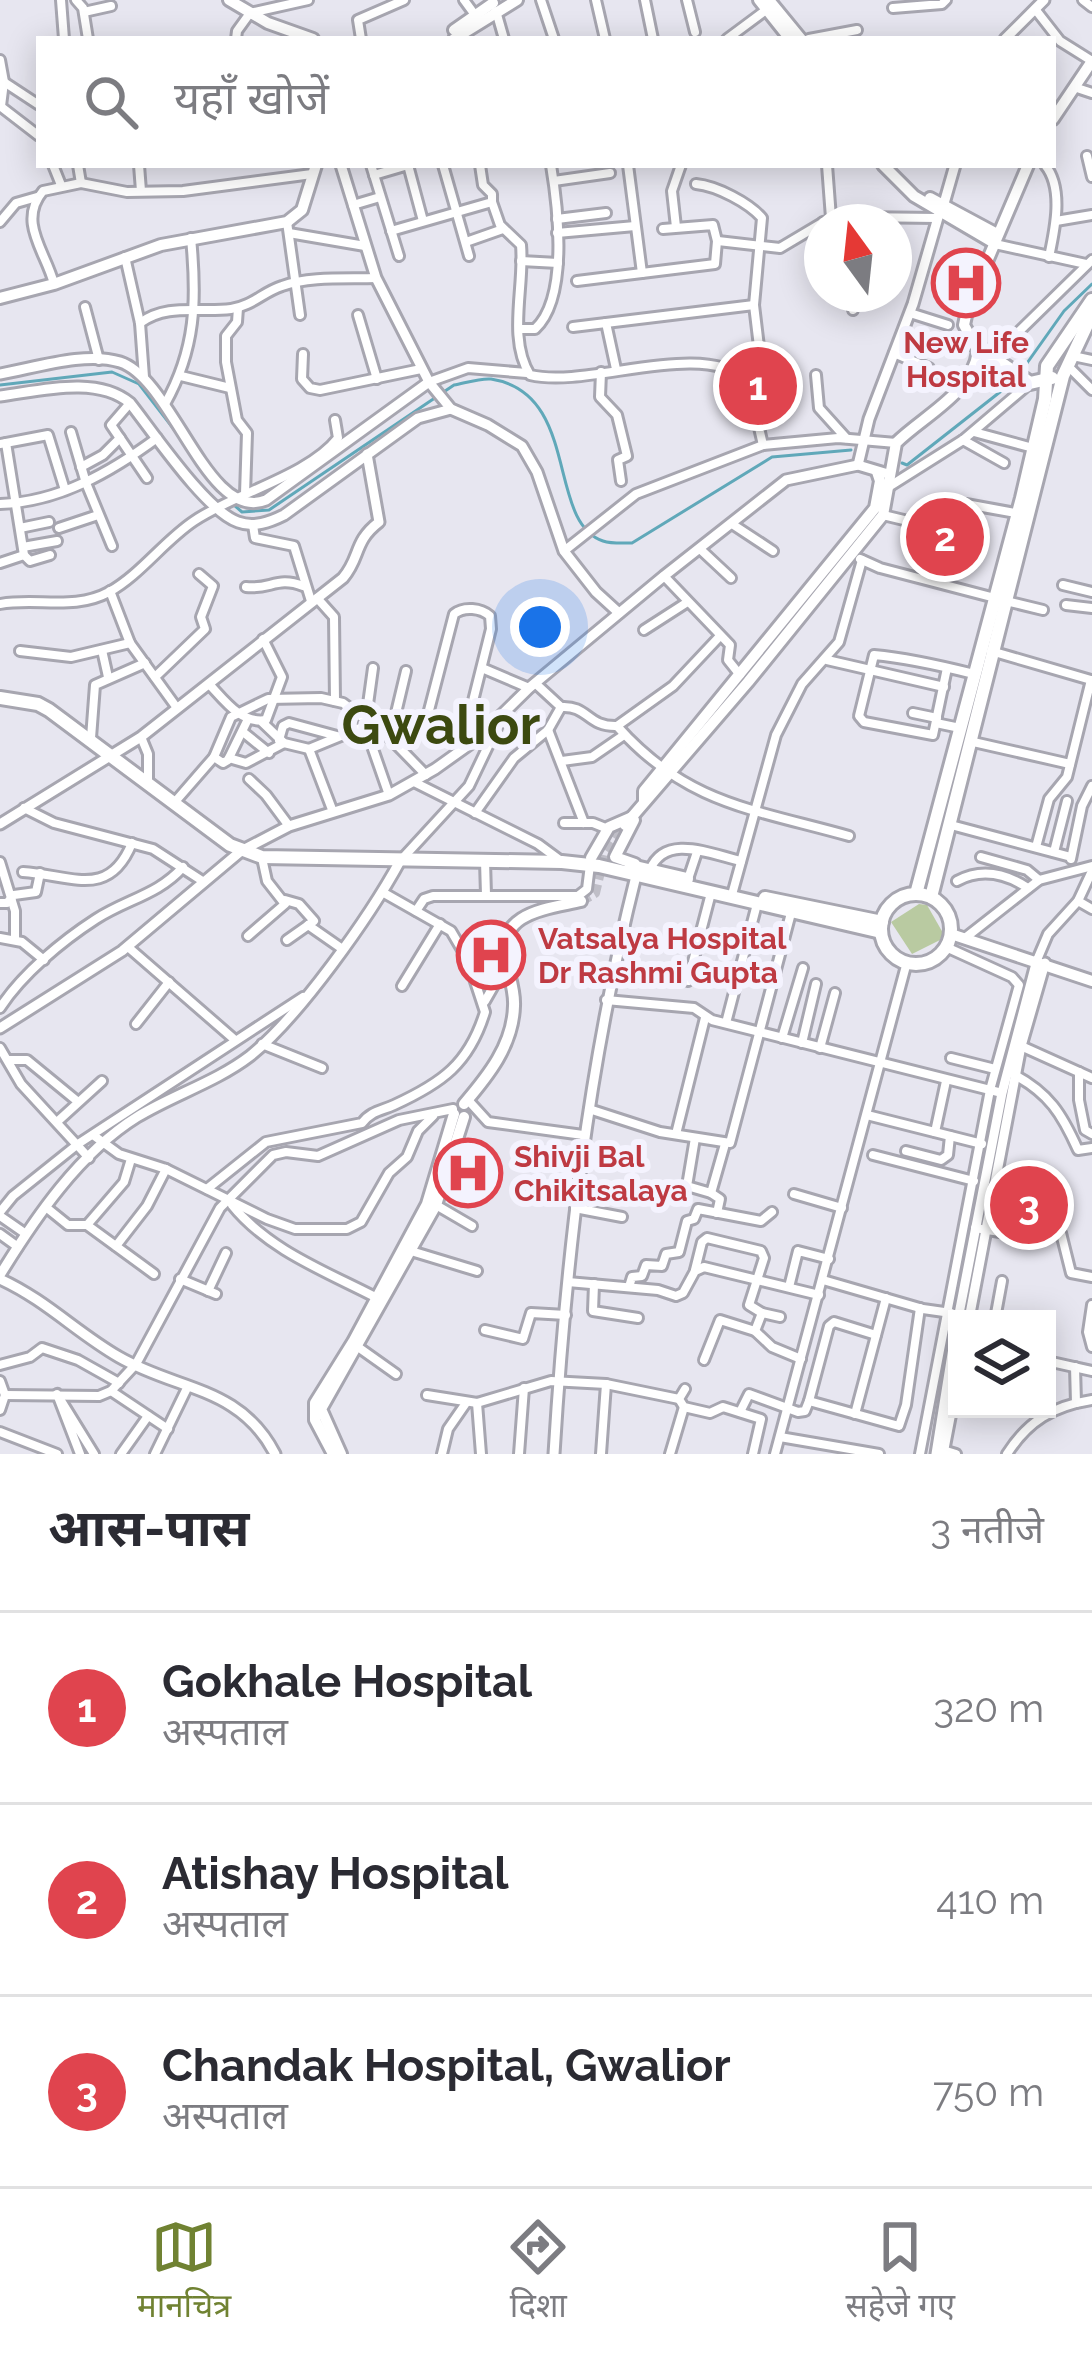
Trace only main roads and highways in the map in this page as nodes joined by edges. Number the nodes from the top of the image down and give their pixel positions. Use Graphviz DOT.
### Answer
graph roads {
  1 [pos="229,0"];
  2 [pos="517,0"];
  3 [pos="765,3"];
  4 [pos="499,5"];
  5 [pos="293,36"];
  6 [pos="454,36"];
  7 [pos="455,36"];
  8 [pos="788,36"];
  9 [pos="802,36"];
  10 [pos="1092,61"];
  11 [pos="1058,100"];
  12 [pos="890,168"];
  13 [pos="1027,168"];
  14 [pos="314,169"];
  15 [pos="996,239"];
  16 [pos="0,298"];
  17 [pos="1092,300"];
  18 [pos="1092,314"];
  19 [pos="976,346"];
  20 [pos="1059,370"];
  21 [pos="885,477"];
  22 [pos="1022,514"];
  23 [pos="853,554"];
  24 [pos="1000,599"];
  25 [pos="0,698"];
  26 [pos="964,735"];
  27 [pos="666,772"];
  28 [pos="629,821"];
  29 [pos="591,862"];
  30 [pos="642,871"];
  31 [pos="923,896"];
  32 [pos="581,901"];
  33 [pos="881,927"];
  34 [pos="954,940"];
  35 [pos="1092,981"];
  36 [pos="461,1109"];
  37 [pos="337,1454"];
  1 -- 5 [label="main road"];
  2 -- 4 [label="main road"];
  3 -- 8 [label="main road"];
  3 -- 9 [label="main road"];
  4 -- 6 [label="main road"];
  4 -- 7 [label="main road"];
  10 -- 11 [label="main road"];
  12 -- 15 [label="main road"];
  13 -- 15 [label="main road"];
  14 -- 16 [label="main road"];
  15 -- 19 [label="main road"];
  17 -- 20 [label="main road"];
  18 -- 20 [label="main road"];
  19 -- 20 [label="main road"];
  19 -- 21 [label="main road"];
  20 -- 22 [label="main road"];
  20 -- 22 [label="main road"];
  21 -- 23 [label="main road"];
  21 -- 23 [label="main road"];
  22 -- 24 [label="main road"];
  23 -- 27 [label="main road"];
  23 -- 27 [label="main road"];
  24 -- 26 [label="main road"];
  24 -- 26 [label="main road"];
  25 -- 29 [label="main road"];
  26 -- 31 [label="main road"];
  26 -- 31 [label="main road"];
  27 -- 28 [label="main road"];
  28 -- 29 [label="main road"];
  28 -- 30 [label="main road"];
  29 -- 30 [label="main road"];
  30 -- 33 [label="main road"];
  30 -- 33 [label="main road"];
  31 -- 33 [label="main road"];
  31 -- 34 [label="main road"];
  32 -- 36 [label="main road"];
  33 -- 34 [label="main road"];
  34 -- 35 [label="main road"];
  36 -- 37 [label="main road"];
  36 -- 37 [label="main road"];
}
